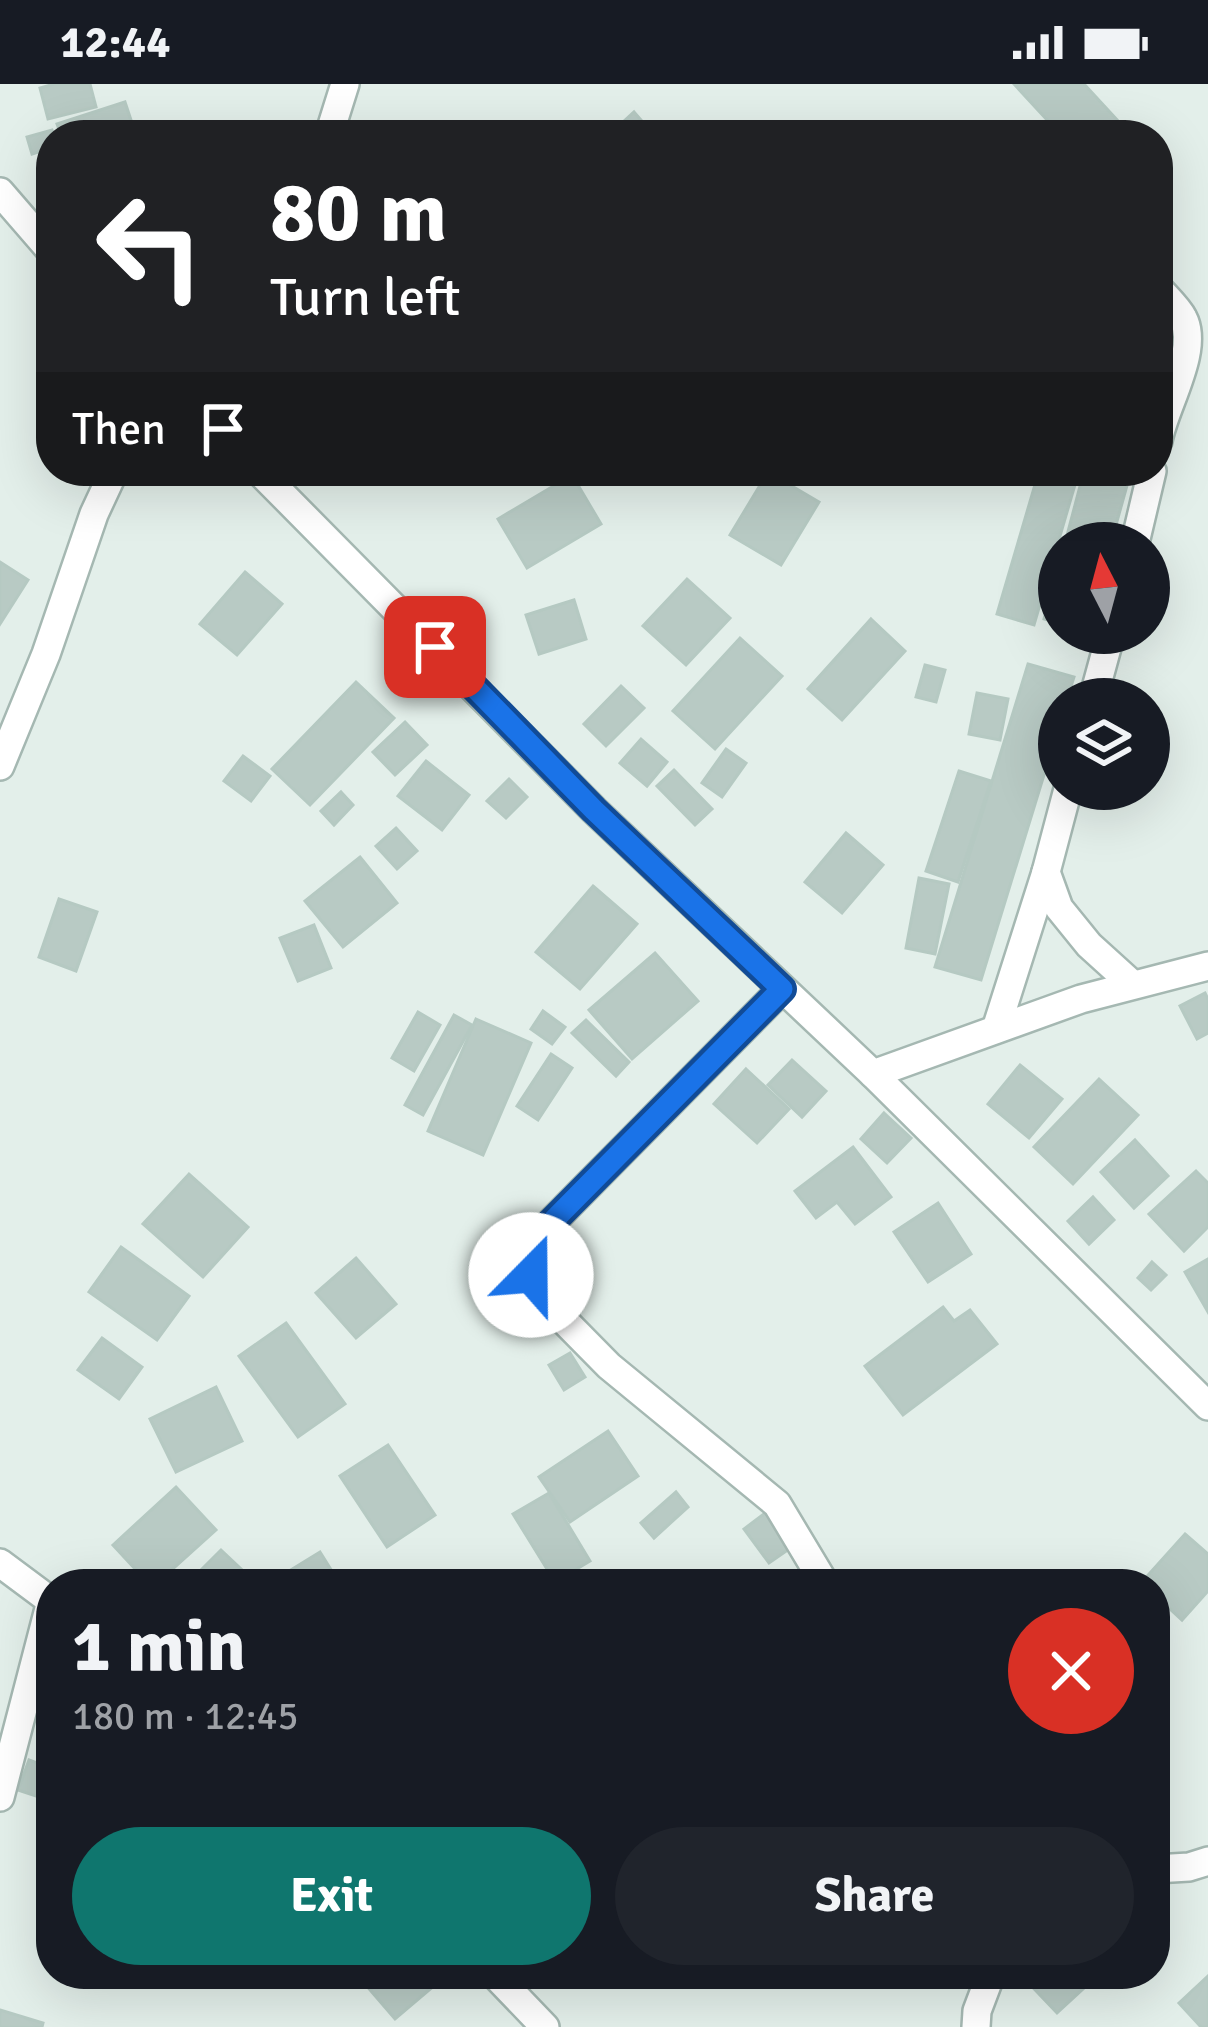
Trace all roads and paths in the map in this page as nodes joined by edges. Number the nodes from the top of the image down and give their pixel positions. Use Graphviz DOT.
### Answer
graph roads {
  1 [pos="345,84"];
  2 [pos="334,120"];
  3 [pos="0,193"];
  4 [pos="36,233"];
  5 [pos="1173,306"];
  6 [pos="1173,389"];
  7 [pos="107,486"];
  8 [pos="275,486"];
  9 [pos="1148,486"];
  10 [pos="1140,522"];
  11 [pos="0,766"];
  12 [pos="1062,810"];
  13 [pos="1046,872"];
  14 [pos="1208,966"];
  15 [pos="1132,984"];
  16 [pos="782,989"];
  17 [pos="996,1029"];
  18 [pos="873,1074"];
  19 [pos="1208,1406"];
  20 [pos="0,1563"];
  21 [pos="816,1569"];
  22 [pos="36,1589"];
  23 [pos="36,1658"];
  24 [pos="0,1797"];
  25 [pos="1208,1862"];
  26 [pos="1170,1868"];
  27 [pos="508,1989"];
  28 [pos="985,1989"];
  29 [pos="545,2027"];
  30 [pos="976,2027"];
  1 -- 2 [label="street"];
  3 -- 4 [label="street"];
  5 -- 6 [label="street"];
  7 -- 11 [label="street"];
  8 -- 16 [label="street"];
  9 -- 10 [label="street"];
  12 -- 13 [label="street"];
  13 -- 15 [label="street"];
  13 -- 17 [label="street"];
  14 -- 15 [label="street"];
  15 -- 17 [label="street"];
  16 -- 18 [label="street"];
  16 -- 21 [label="street"];
  17 -- 18 [label="street"];
  18 -- 19 [label="street"];
  20 -- 22 [label="street"];
  23 -- 24 [label="street"];
  25 -- 26 [label="street"];
  27 -- 29 [label="street"];
  28 -- 30 [label="street"];
}
